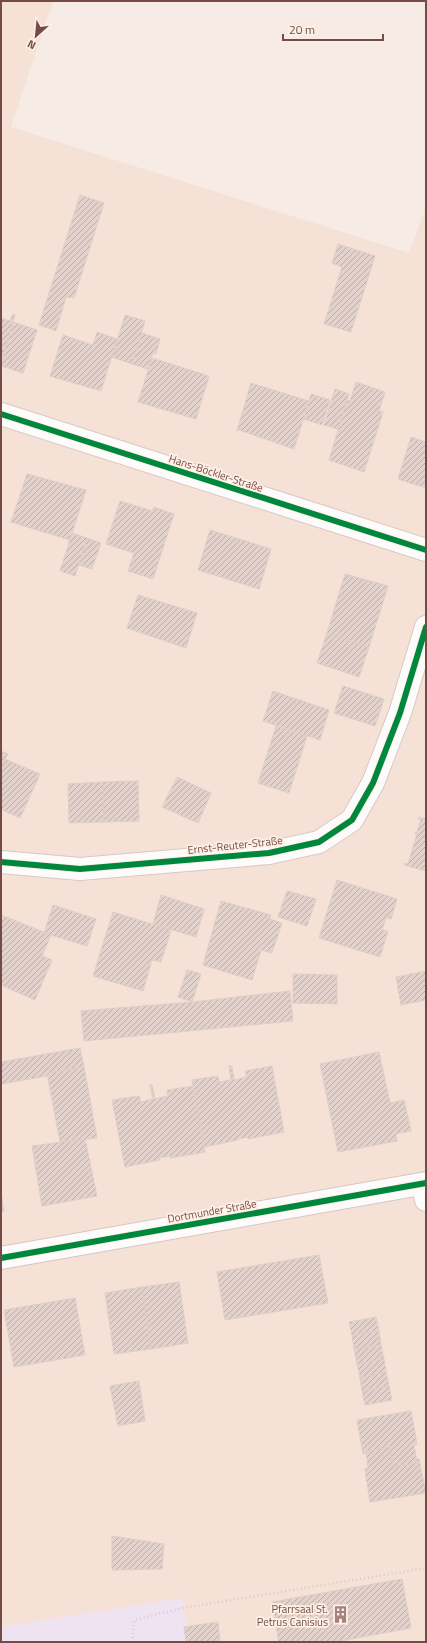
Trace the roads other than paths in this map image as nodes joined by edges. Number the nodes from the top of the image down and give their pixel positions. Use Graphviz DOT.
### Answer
graph roads {
  1 [pos="1,414"];
  2 [pos="426,550"];
  3 [pos="426,627"];
  4 [pos="1,862"];
  5 [pos="425,1189"];
  6 [pos="1,1258"];
  1 -- 2 [label="street, Hans-Böckler-Straße"];
  3 -- 4 [label="street, Ernst-Reuter-Straße"];
  5 -- 6 [label="street, Dortmunder Straße"];
}
